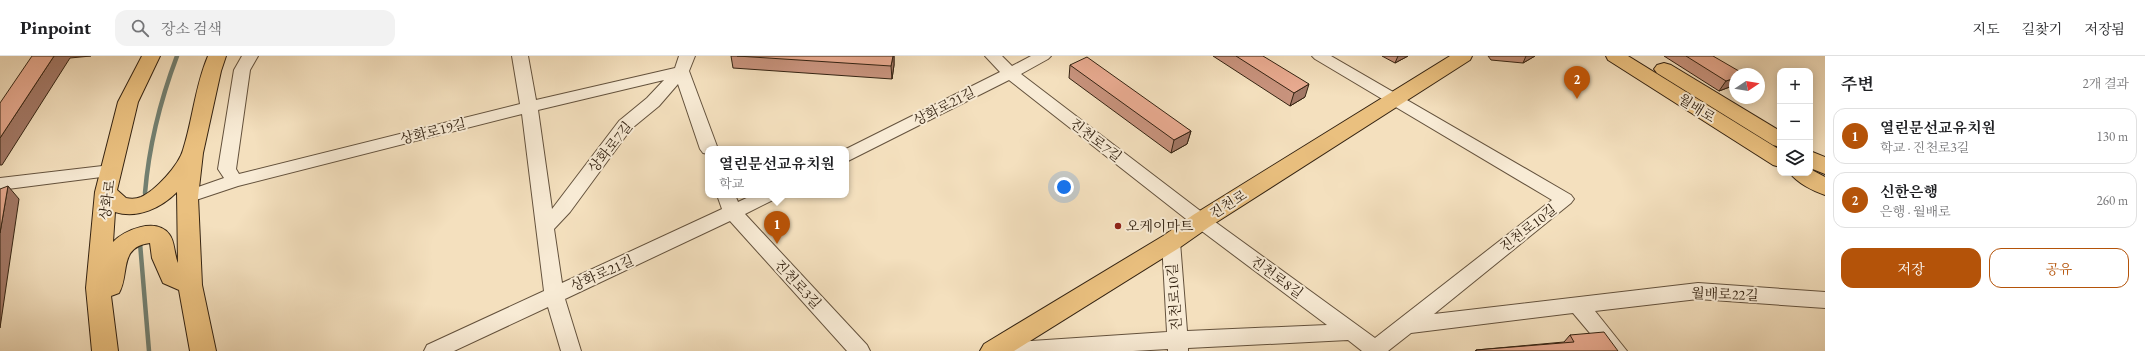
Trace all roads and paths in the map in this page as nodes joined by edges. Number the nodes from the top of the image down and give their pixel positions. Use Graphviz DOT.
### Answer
graph roads {
  1 [pos="151,56"];
  2 [pos="217,56"];
  3 [pos="250,56"];
  4 [pos="520,56"];
  5 [pos="993,56"];
  6 [pos="1043,56"];
  7 [pos="1320,56"];
  8 [pos="1463,56"];
  9 [pos="1615,56"];
  10 [pos="1643,56"];
  11 [pos="684,64"];
  12 [pos="1010,73"];
  13 [pos="1394,99"];
  14 [pos="529,107"];
  15 [pos="1777,138"];
  16 [pos="708,146"];
  17 [pos="193,153"];
  18 [pos="849,154"];
  19 [pos="1777,158"];
  20 [pos="1813,160"];
  21 [pos="1825,167"];
  22 [pos="111,171"];
  23 [pos="1807,176"];
  24 [pos="234,181"];
  25 [pos="0,184"];
  26 [pos="1825,187"];
  27 [pos="106,192"];
  28 [pos="187,197"];
  29 [pos="727,198"];
  30 [pos="763,198"];
  31 [pos="733,213"];
  32 [pos="1201,221"];
  33 [pos="545,227"];
  34 [pos="1171,242"];
  35 [pos="190,285"];
  36 [pos="554,294"];
  37 [pos="1825,300"];
  38 [pos="1578,305"];
  39 [pos="1406,325"];
  40 [pos="1352,332"];
  41 [pos="104,342"];
  42 [pos="1177,345"];
  43 [pos="1375,350"];
  44 [pos="203,351"];
  45 [pos="434,351"];
  46 [pos="571,351"];
  47 [pos="860,351"];
  48 [pos="993,351"];
  49 [pos="1000,351"];
  50 [pos="1617,351"];
  1 -- 22 [label="main road, 상화로"];
  2 -- 17 [label="main road"];
  3 -- 24 [label="street"];
  4 -- 14 [label="street"];
  5 -- 12 [label="street, 진천로7길"];
  6 -- 12 [label="street, 상화로21길"];
  7 -- 13 [label="street"];
  8 -- 13 [label="main road, 진천로"];
  9 -- 19 [label="main road, 월배로"];
  10 -- 15 [label="main road, 월배로"];
  11 -- 14 [label="street, 상화로19길"];
  11 -- 16 [label="street"];
  11 -- 33 [label="street, 상화로7길"];
  12 -- 18 [label="street, 상화로21길"];
  12 -- 32 [label="street, 진천로7길"];
  13 -- 32 [label="main road, 진천로"];
  13 -- 39 [label="street, 진천로10길"];
  14 -- 24 [label="street, 상화로19길"];
  14 -- 33 [label="street"];
  17 -- 27 [label="main road"];
  17 -- 28 [label="main road"];
  20 -- 21 [label="main road"];
  22 -- 25 [label="street"];
  22 -- 27 [label="main road, 상화로"];
  23 -- 26 [label="main road"];
  24 -- 28 [label="street, 상화로19길"];
  27 -- 41 [label="main road, 상화로"];
  28 -- 35 [label="main road"];
  29 -- 31 [label="street, 진천로3길"];
  30 -- 31 [label="street, 상화로21길"];
  31 -- 36 [label="street, 상화로21길"];
  31 -- 47 [label="street, 진천로3길"];
  32 -- 34 [label="main road, 진천로"];
  32 -- 40 [label="street, 진천로8길"];
  33 -- 36 [label="street"];
  34 -- 42 [label="street, 진천로10길"];
  34 -- 48 [label="main road, 진천로"];
  35 -- 41 [label="main road"];
  35 -- 44 [label="main road"];
  36 -- 45 [label="street, 상화로21길"];
  36 -- 46 [label="street"];
  37 -- 38 [label="street, 월배로22길"];
  38 -- 39 [label="street, 월배로22길"];
  38 -- 50 [label="street"];
  39 -- 43 [label="street, 진천로10길"];
  40 -- 42 [label="street"];
  40 -- 43 [label="street, 진천로8길"];
  42 -- 49 [label="street"];
}
